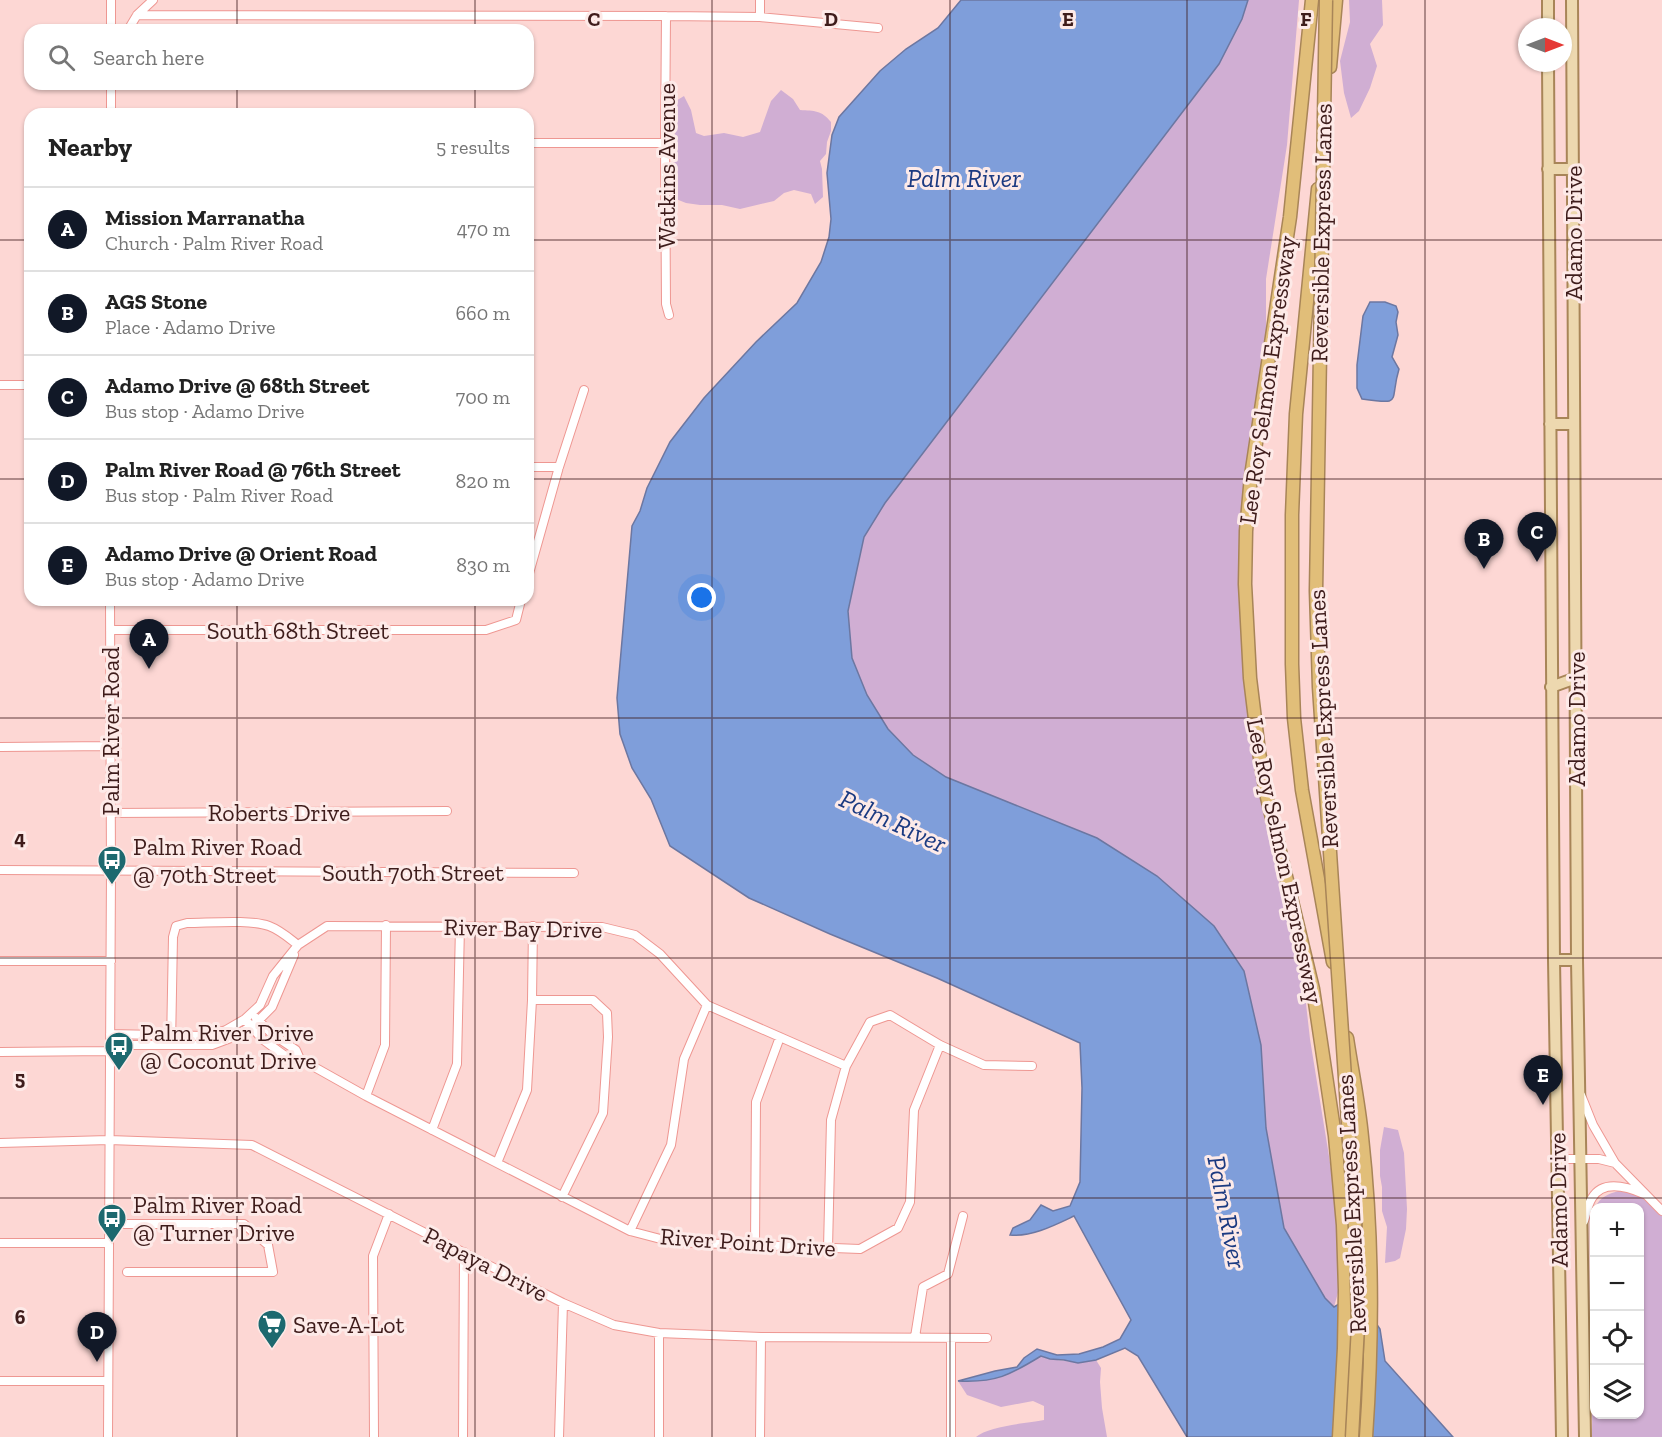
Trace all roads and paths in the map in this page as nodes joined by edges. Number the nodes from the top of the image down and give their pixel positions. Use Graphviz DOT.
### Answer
graph roads {
  1 [pos="111,0"];
  2 [pos="153,0"];
  3 [pos="760,0"];
  4 [pos="1312,0"];
  5 [pos="1326,0"];
  6 [pos="1336,0"];
  7 [pos="1548,0"];
  8 [pos="1572,0"];
  9 [pos="137,15"];
  10 [pos="666,16"];
  11 [pos="760,17"];
  12 [pos="1548,18"];
  13 [pos="111,24"];
  14 [pos="132,24"];
  15 [pos="878,28"];
  16 [pos="1548,72"];
  17 [pos="111,90"];
  18 [pos="111,108"];
  19 [pos="534,143"];
  20 [pos="665,143"];
  21 [pos="1573,168"];
  22 [pos="1548,169"];
  23 [pos="669,315"];
  24 [pos="0,385"];
  25 [pos="24,385"];
  26 [pos="584,390"];
  27 [pos="1550,424"];
  28 [pos="1574,424"];
  29 [pos="534,467"];
  30 [pos="560,467"];
  31 [pos="534,556"];
  32 [pos="110,606"];
  33 [pos="520,606"];
  34 [pos="110,630"];
  35 [pos="1575,678"];
  36 [pos="1551,687"];
  37 [pos="111,746"];
  38 [pos="0,747"];
  39 [pos="447,811"];
  40 [pos="111,813"];
  41 [pos="0,870"];
  42 [pos="111,871"];
  43 [pos="574,873"];
  44 [pos="386,925"];
  45 [pos="460,926"];
  46 [pos="533,926"];
  47 [pos="298,945"];
  48 [pos="1554,960"];
  49 [pos="1578,960"];
  50 [pos="0,961"];
  51 [pos="111,961"];
  52 [pos="532,1000"];
  53 [pos="707,1005"];
  54 [pos="248,1016"];
  55 [pos="259,1021"];
  56 [pos="252,1026"];
  57 [pos="110,1034"];
  58 [pos="171,1035"];
  59 [pos="780,1037"];
  60 [pos="171,1045"];
  61 [pos="940,1045"];
  62 [pos="110,1048"];
  63 [pos="0,1052"];
  64 [pos="300,1059"];
  65 [pos="846,1066"];
  66 [pos="1032,1066"];
  67 [pos="1579,1089"];
  68 [pos="366,1096"];
  69 [pos="432,1130"];
  70 [pos="109,1140"];
  71 [pos="0,1143"];
  72 [pos="1581,1159"];
  73 [pos="1557,1161"];
  74 [pos="497,1163"];
  75 [pos="1615,1163"];
  76 [pos="1647,1196"];
  77 [pos="562,1197"];
  78 [pos="1662,1211"];
  79 [pos="389,1214"];
  80 [pos="963,1216"];
  81 [pos="109,1224"];
  82 [pos="1582,1225"];
  83 [pos="630,1231"];
  84 [pos="0,1243"];
  85 [pos="109,1243"];
  86 [pos="755,1245"];
  87 [pos="828,1248"];
  88 [pos="464,1252"];
  89 [pos="127,1272"];
  90 [pos="562,1303"];
  91 [pos="658,1333"];
  92 [pos="760,1337"];
  93 [pos="915,1337"];
  94 [pos="951,1338"];
  95 [pos="987,1338"];
  96 [pos="108,1380"];
  97 [pos="0,1381"];
  98 [pos="108,1437"];
  99 [pos="374,1437"];
  100 [pos="463,1437"];
  101 [pos="559,1437"];
  102 [pos="658,1437"];
  103 [pos="760,1437"];
  104 [pos="951,1437"];
  105 [pos="1339,1437"];
  106 [pos="1352,1437"];
  107 [pos="1366,1437"];
  108 [pos="1562,1437"];
  109 [pos="1585,1437"];
  1 -- 13 [label="street"];
  2 -- 9 [label="street"];
  3 -- 11 [label="street"];
  4 -- 105 [label="highway, Lee Roy Selmon Expressway"];
  5 -- 106 [label="highway, Reversible Express Lanes, bridge"];
  6 -- 107 [label="highway, Lee Roy Selmon Expressway"];
  7 -- 12 [label="main road"];
  8 -- 21 [label="main road, Adamo Drive"];
  9 -- 10 [label="street"];
  9 -- 14 [label="street"];
  10 -- 11 [label="street"];
  10 -- 20 [label="street, Watkins Avenue"];
  11 -- 15 [label="street"];
  16 -- 22 [label="main road, Adamo Drive"];
  17 -- 18 [label="street"];
  19 -- 20 [label="street"];
  20 -- 23 [label="street, Watkins Avenue"];
  21 -- 22 [label="main road"];
  21 -- 28 [label="main road, Adamo Drive"];
  22 -- 27 [label="main road, Adamo Drive"];
  24 -- 25 [label="street"];
  26 -- 30 [label="street"];
  27 -- 28 [label="main road"];
  27 -- 36 [label="main road, Adamo Drive"];
  28 -- 35 [label="main road, Adamo Drive"];
  29 -- 30 [label="street"];
  30 -- 31 [label="street"];
  32 -- 34 [label="street, Palm River Road"];
  33 -- 34 [label="street, South 68th Street"];
  34 -- 37 [label="street, Palm River Road"];
  35 -- 36 [label="main road"];
  35 -- 49 [label="main road, Adamo Drive"];
  36 -- 48 [label="main road, Adamo Drive"];
  37 -- 38 [label="street"];
  37 -- 40 [label="street, Palm River Road"];
  39 -- 40 [label="street, Roberts Drive"];
  40 -- 42 [label="street, Palm River Road"];
  41 -- 42 [label="street, South 70th Street"];
  42 -- 43 [label="street, South 70th Street"];
  42 -- 51 [label="street, Palm River Road"];
  44 -- 45 [label="street, River Bay Drive"];
  44 -- 47 [label="street, River Bay Drive"];
  44 -- 68 [label="street"];
  45 -- 46 [label="street, River Bay Drive"];
  45 -- 69 [label="street"];
  46 -- 52 [label="street"];
  46 -- 53 [label="street, River Bay Drive"];
  47 -- 54 [label="street, River Bay Drive"];
  47 -- 55 [label="street"];
  47 -- 58 [label="street"];
  48 -- 49 [label="main road"];
  48 -- 73 [label="main road, Adamo Drive"];
  49 -- 67 [label="main road, Adamo Drive"];
  50 -- 51 [label="street"];
  51 -- 57 [label="street, Palm River Road"];
  52 -- 74 [label="street"];
  52 -- 77 [label="street"];
  53 -- 59 [label="street, River Bay Drive"];
  53 -- 83 [label="street"];
  54 -- 55 [label="street, River Point Drive"];
  54 -- 56 [label="street, River Point Drive"];
  54 -- 58 [label="street"];
  55 -- 56 [label="street"];
  55 -- 64 [label="street, River Point Drive"];
  56 -- 60 [label="street"];
  56 -- 64 [label="street, River Point Drive"];
  57 -- 58 [label="street"];
  57 -- 62 [label="street, Palm River Road"];
  58 -- 60 [label="street"];
  59 -- 65 [label="street, River Bay Drive"];
  59 -- 86 [label="street"];
  60 -- 62 [label="street"];
  61 -- 65 [label="street"];
  61 -- 66 [label="street"];
  61 -- 87 [label="street, River Point Drive"];
  62 -- 63 [label="street"];
  62 -- 70 [label="street, Palm River Road"];
  64 -- 68 [label="street, River Point Drive"];
  65 -- 87 [label="street"];
  67 -- 72 [label="main road, Adamo Drive"];
  67 -- 75 [label="street"];
  68 -- 69 [label="street, River Point Drive"];
  69 -- 74 [label="street, River Point Drive"];
  70 -- 71 [label="street, Papaya Drive"];
  70 -- 79 [label="street, Papaya Drive"];
  70 -- 81 [label="street, Palm River Road"];
  72 -- 73 [label="street"];
  72 -- 75 [label="street"];
  72 -- 82 [label="main road, Adamo Drive"];
  73 -- 108 [label="main road, Adamo Drive"];
  74 -- 77 [label="street, River Point Drive"];
  75 -- 76 [label="street"];
  76 -- 78 [label="street"];
  76 -- 82 [label="street"];
  77 -- 83 [label="street, River Point Drive"];
  79 -- 88 [label="street, Papaya Drive"];
  79 -- 99 [label="street"];
  80 -- 93 [label="street"];
  81 -- 85 [label="street, Palm River Road"];
  81 -- 89 [label="street"];
  82 -- 109 [label="main road, Adamo Drive"];
  83 -- 86 [label="street, River Point Drive"];
  84 -- 85 [label="street"];
  85 -- 96 [label="street, Palm River Road"];
  86 -- 87 [label="street, River Point Drive"];
  88 -- 90 [label="street, Papaya Drive"];
  88 -- 100 [label="street"];
  90 -- 91 [label="street, Papaya Drive"];
  90 -- 101 [label="street"];
  91 -- 92 [label="street, Papaya Drive"];
  91 -- 102 [label="street"];
  92 -- 93 [label="street, Papaya Drive"];
  92 -- 103 [label="street"];
  93 -- 94 [label="street, Papaya Drive"];
  94 -- 95 [label="street, Papaya Drive"];
  94 -- 104 [label="street"];
  96 -- 97 [label="street"];
  96 -- 98 [label="street, Palm River Road"];
}
